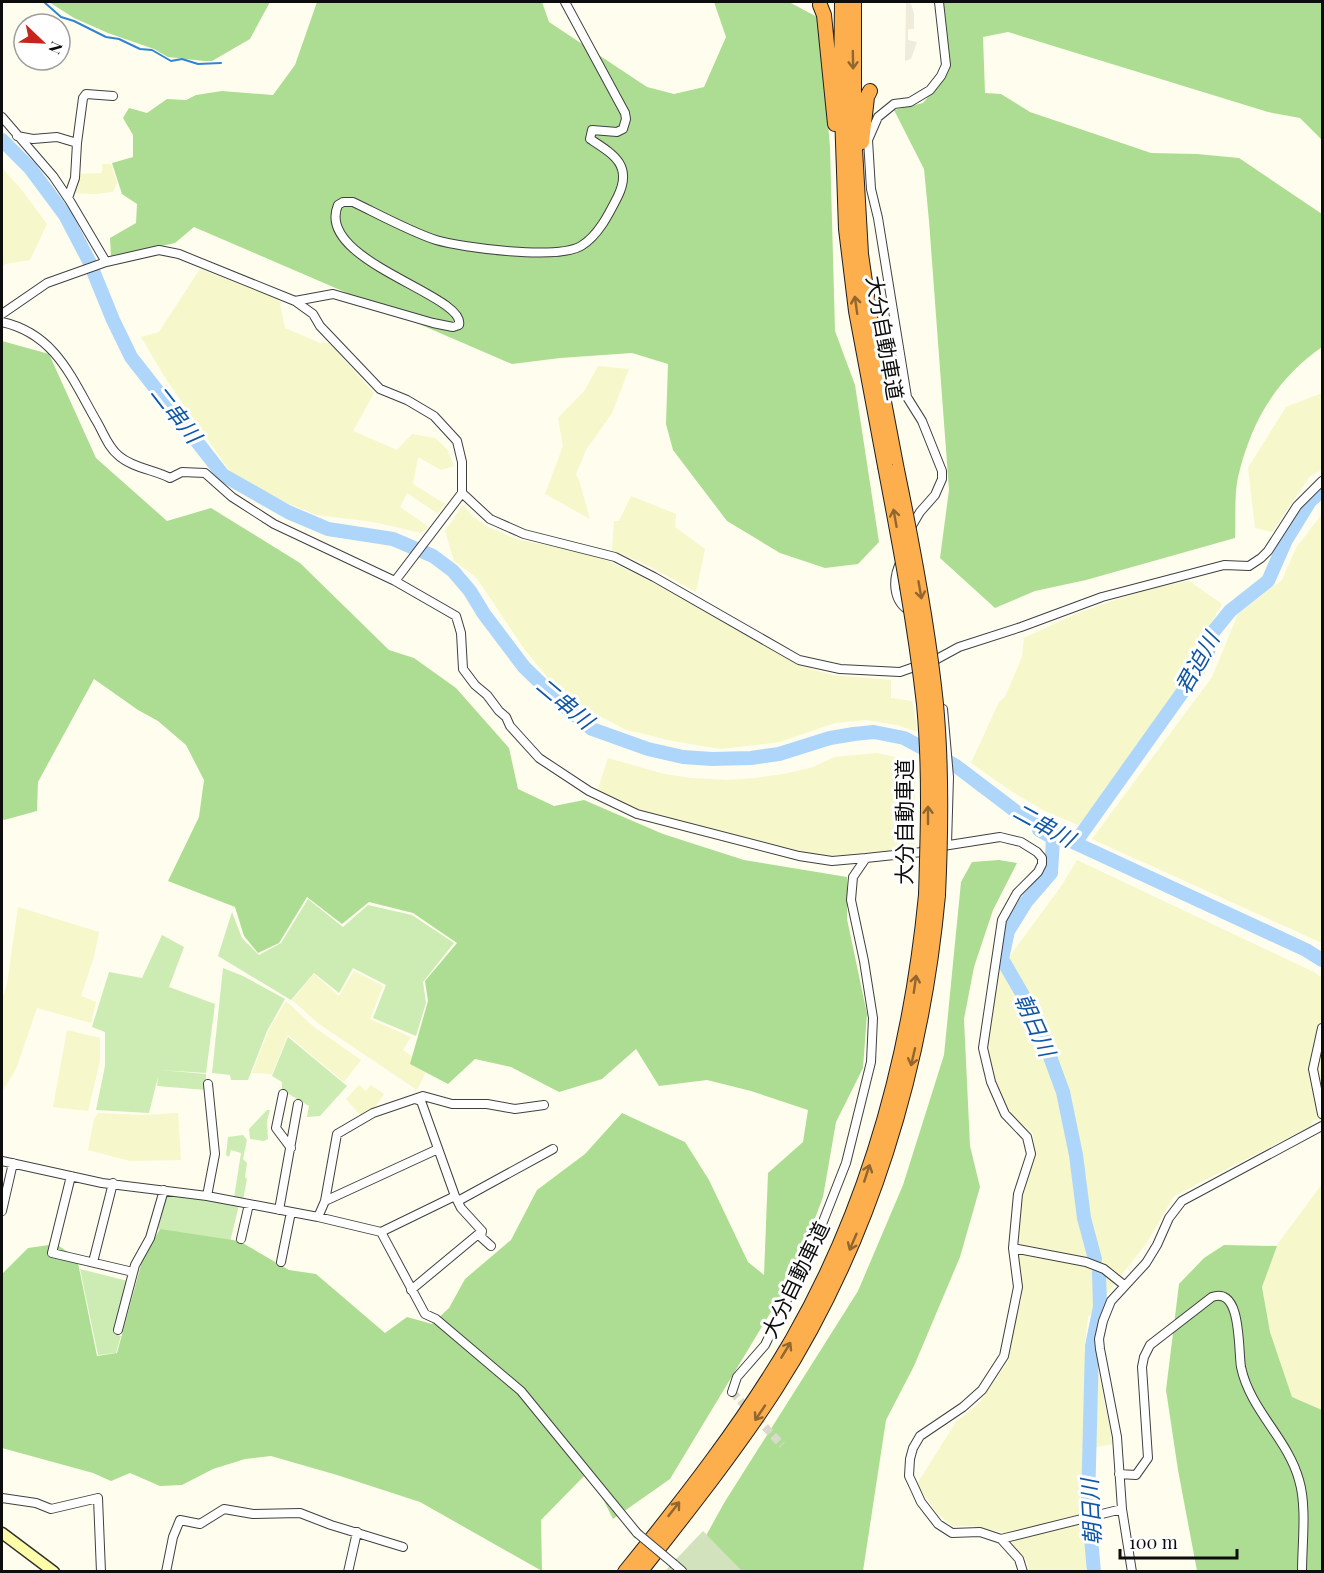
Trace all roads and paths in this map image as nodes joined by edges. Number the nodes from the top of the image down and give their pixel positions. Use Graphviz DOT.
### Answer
graph roads {
  1 [pos="565,2"];
  2 [pos="842,2"];
  3 [pos="854,2"];
  4 [pos="939,2"];
  5 [pos="819,5"];
  6 [pos="870,91"];
  7 [pos="113,96"];
  8 [pos="2,117"];
  9 [pos="17,136"];
  10 [pos="76,142"];
  11 [pos="68,198"];
  12 [pos="845,204"];
  13 [pos="861,254"];
  14 [pos="106,262"];
  15 [pos="296,301"];
  16 [pos="2,314"];
  17 [pos="2,322"];
  18 [pos="891,468"];
  19 [pos="1323,481"];
  20 [pos="462,494"];
  21 [pos="394,581"];
  22 [pos="937,659"];
  23 [pos="947,844"];
  24 [pos="866,858"];
  25 [pos="932,895"];
  26 [pos="1323,1028"];
  27 [pos="208,1084"];
  28 [pos="283,1094"];
  29 [pos="415,1099"];
  30 [pos="298,1104"];
  31 [pos="544,1106"];
  32 [pos="1323,1114"];
  33 [pos="1323,1126"];
  34 [pos="291,1148"];
  35 [pos="438,1149"];
  36 [pos="553,1149"];
  37 [pos="2,1161"];
  38 [pos="13,1163"];
  39 [pos="71,1176"];
  40 [pos="113,1183"];
  41 [pos="164,1191"];
  42 [pos="207,1196"];
  43 [pos="457,1198"];
  44 [pos="326,1202"];
  45 [pos="249,1204"];
  46 [pos="279,1210"];
  47 [pos="2,1211"];
  48 [pos="291,1212"];
  49 [pos="318,1216"];
  50 [pos="482,1231"];
  51 [pos="381,1232"];
  52 [pos="241,1239"];
  53 [pos="491,1246"];
  54 [pos="1013,1248"];
  55 [pos="93,1262"];
  56 [pos="281,1262"];
  57 [pos="133,1272"];
  58 [pos="1124,1285"];
  59 [pos="411,1290"];
  60 [pos="118,1330"];
  61 [pos="732,1392"];
  62 [pos="1119,1473"];
  63 [pos="2,1498"];
  64 [pos="1122,1509"];
  65 [pos="357,1532"];
  66 [pos="2,1533"];
  67 [pos="1001,1539"];
  68 [pos="403,1547"];
  69 [pos="682,1571"];
  70 [pos="54,1572"];
  71 [pos="101,1572"];
  72 [pos="166,1572"];
  73 [pos="348,1572"];
  74 [pos="624,1572"];
  75 [pos="640,1572"];
  76 [pos="1023,1572"];
  77 [pos="1132,1572"];
  78 [pos="1302,1572"];
  1 -- 15 [label="street"];
  2 -- 12 [label="highway, 大分自動車道"];
  3 -- 13 [label="highway, 大分自動車道, one-way"];
  4 -- 22 [label="street"];
  5 -- 12 [label="highway"];
  6 -- 13 [label="highway"];
  7 -- 10 [label="street"];
  8 -- 9 [label="street"];
  9 -- 10 [label="street"];
  9 -- 11 [label="street"];
  10 -- 11 [label="street"];
  11 -- 14 [label="street"];
  18 -- 12 [label="highway, 大分自動車道, one-way"];
  13 -- 18 [label="highway, 大分自動車道"];
  14 -- 15 [label="street"];
  14 -- 16 [label="street"];
  15 -- 20 [label="street"];
  17 -- 21 [label="street"];
  18 -- 25 [label="highway, 大分自動車道, bridge"];
  19 -- 22 [label="street"];
  20 -- 21 [label="street"];
  20 -- 22 [label="street"];
  21 -- 24 [label="street"];
  22 -- 23 [label="street"];
  23 -- 24 [label="street"];
  23 -- 54 [label="street"];
  24 -- 61 [label="street"];
  74 -- 25 [label="highway, 大分自動車道, one-way"];
  25 -- 75 [label="highway, 大分自動車道, one-way"];
  26 -- 32 [label="street"];
  27 -- 42 [label="street"];
  28 -- 34 [label="street"];
  29 -- 31 [label="street"];
  29 -- 35 [label="street"];
  29 -- 44 [label="street"];
  30 -- 34 [label="street"];
  33 -- 58 [label="street"];
  34 -- 46 [label="street"];
  35 -- 43 [label="street"];
  35 -- 44 [label="street"];
  36 -- 43 [label="street"];
  37 -- 38 [label="street"];
  38 -- 39 [label="street"];
  38 -- 47 [label="street"];
  39 -- 40 [label="street"];
  39 -- 55 [label="street"];
  40 -- 41 [label="street"];
  40 -- 55 [label="street"];
  41 -- 42 [label="street"];
  41 -- 57 [label="street"];
  42 -- 45 [label="street"];
  43 -- 50 [label="street"];
  43 -- 51 [label="street"];
  44 -- 49 [label="street"];
  45 -- 46 [label="street"];
  45 -- 52 [label="street"];
  46 -- 48 [label="street"];
  48 -- 49 [label="street"];
  48 -- 56 [label="street"];
  49 -- 51 [label="street"];
  50 -- 53 [label="street"];
  50 -- 59 [label="street"];
  51 -- 59 [label="street"];
  54 -- 58 [label="street"];
  54 -- 67 [label="street"];
  55 -- 57 [label="street"];
  57 -- 60 [label="street"];
  58 -- 62 [label="street"];
  59 -- 69 [label="street, bridge"];
  62 -- 64 [label="street"];
  62 -- 78 [label="street"];
  63 -- 71 [label="street"];
  64 -- 67 [label="street"];
  64 -- 77 [label="street"];
  65 -- 68 [label="street"];
  65 -- 72 [label="street"];
  65 -- 73 [label="street"];
  66 -- 70 [label="street"];
  67 -- 76 [label="street"];
}
